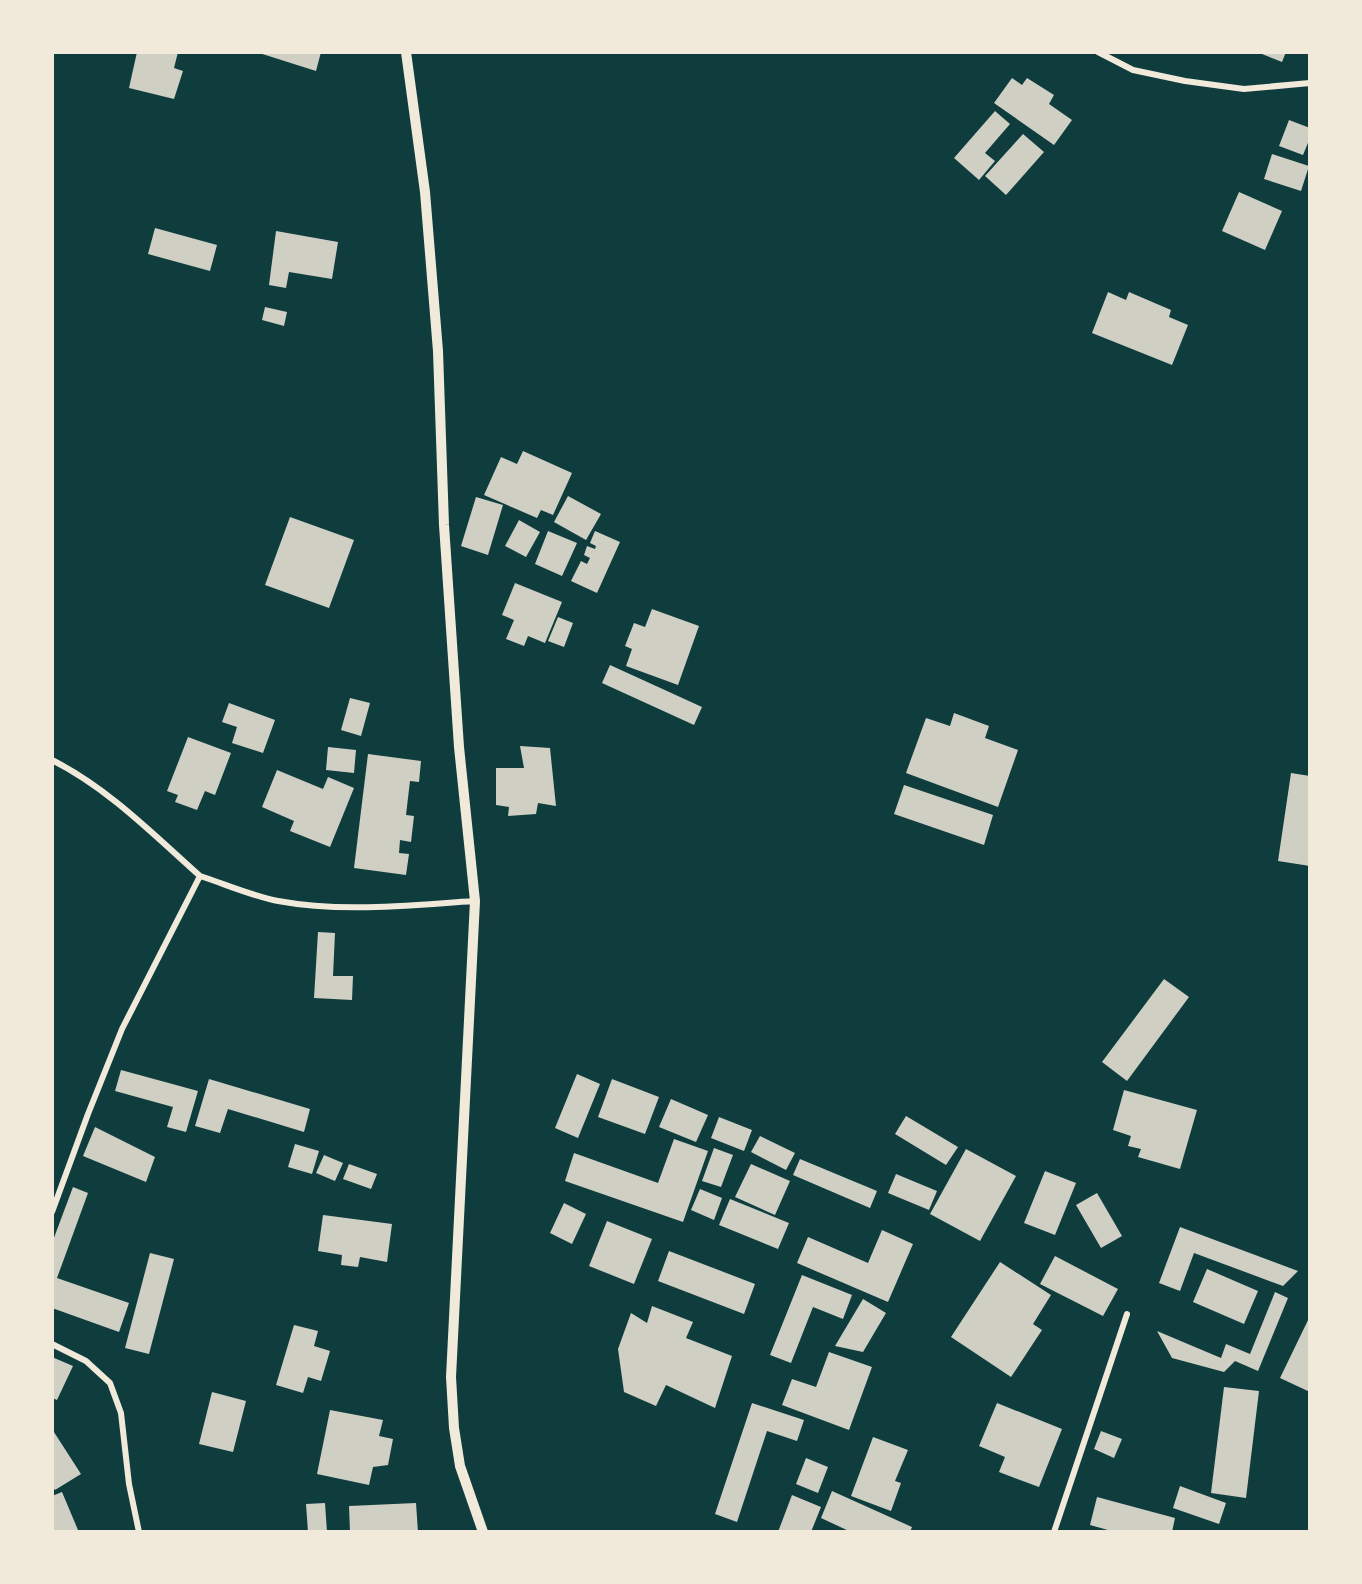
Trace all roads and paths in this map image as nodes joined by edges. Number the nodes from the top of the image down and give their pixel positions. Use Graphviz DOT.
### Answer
graph roads {
  1 [pos="406,52"];
  2 [pos="1098,52"];
  3 [pos="1310,83"];
  4 [pos="52,760"];
  5 [pos="200,876"];
  6 [pos="475,901"];
  7 [pos="52,1212"];
  8 [pos="1127,1314"];
  9 [pos="52,1344"];
  10 [pos="139,1532"];
  11 [pos="483,1532"];
  12 [pos="1054,1532"];
  1 -- 6 [label="street"];
  2 -- 3 [label="street"];
  4 -- 5 [label="street"];
  5 -- 6 [label="street"];
  5 -- 7 [label="street"];
  6 -- 11 [label="street"];
  8 -- 12 [label="street"];
  9 -- 10 [label="street"];
}
